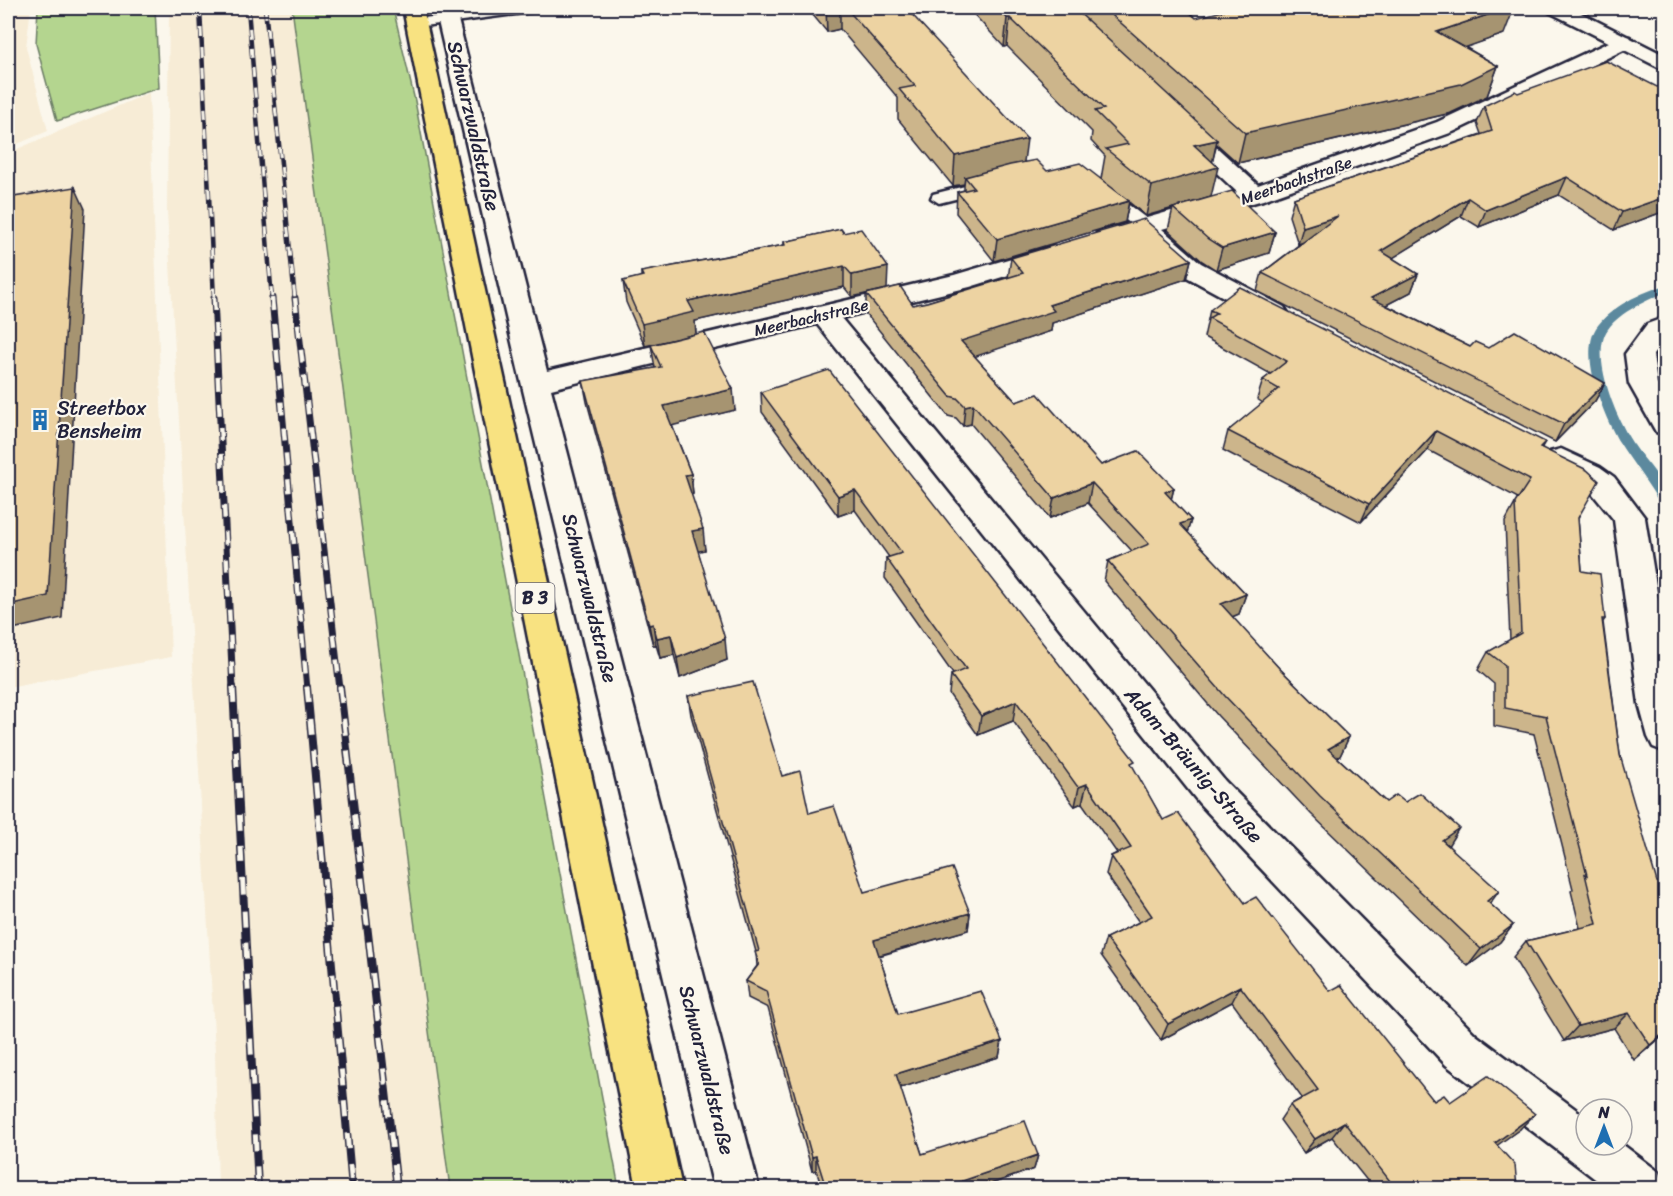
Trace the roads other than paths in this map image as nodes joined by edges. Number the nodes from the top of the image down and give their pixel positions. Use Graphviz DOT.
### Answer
graph roads {
  1 [pos="531,8"];
  2 [pos="1556,8"];
  3 [pos="431,14"];
  4 [pos="1622,42"];
  5 [pos="1665,65"];
  6 [pos="1160,108"];
  7 [pos="997,184"];
  8 [pos="1093,185"];
  9 [pos="1254,195"];
  10 [pos="939,198"];
  11 [pos="1145,226"];
  12 [pos="823,314"];
  13 [pos="1293,322"];
  14 [pos="1665,325"];
  15 [pos="536,383"];
  16 [pos="1665,425"];
  17 [pos="1536,447"];
  18 [pos="1665,737"];
  19 [pos="660,1188"];
  20 [pos="736,1188"];
  21 [pos="1643,1188"];
  1 -- 3 [label="lane"];
  2 -- 4 [label="street"];
  3 -- 15 [label="street, Schwarzwaldstraße"];
  3 -- 19 [label="main road, Schwarzwaldstraße / B 3"];
  4 -- 5 [label="street"];
  4 -- 9 [label="street, Meerbachstraße"];
  6 -- 9 [label="street"];
  7 -- 10 [label="lane"];
  8 -- 11 [label="lane"];
  9 -- 11 [label="street, Meerbachstraße"];
  11 -- 12 [label="street, Meerbachstraße"];
  11 -- 13 [label="street"];
  12 -- 15 [label="street, Meerbachstraße"];
  12 -- 21 [label="street, Adam-Bräunig-Straße"];
  14 -- 16 [label="street"];
  15 -- 20 [label="street, Schwarzwaldstraße"];
  17 -- 18 [label="street"];
}
